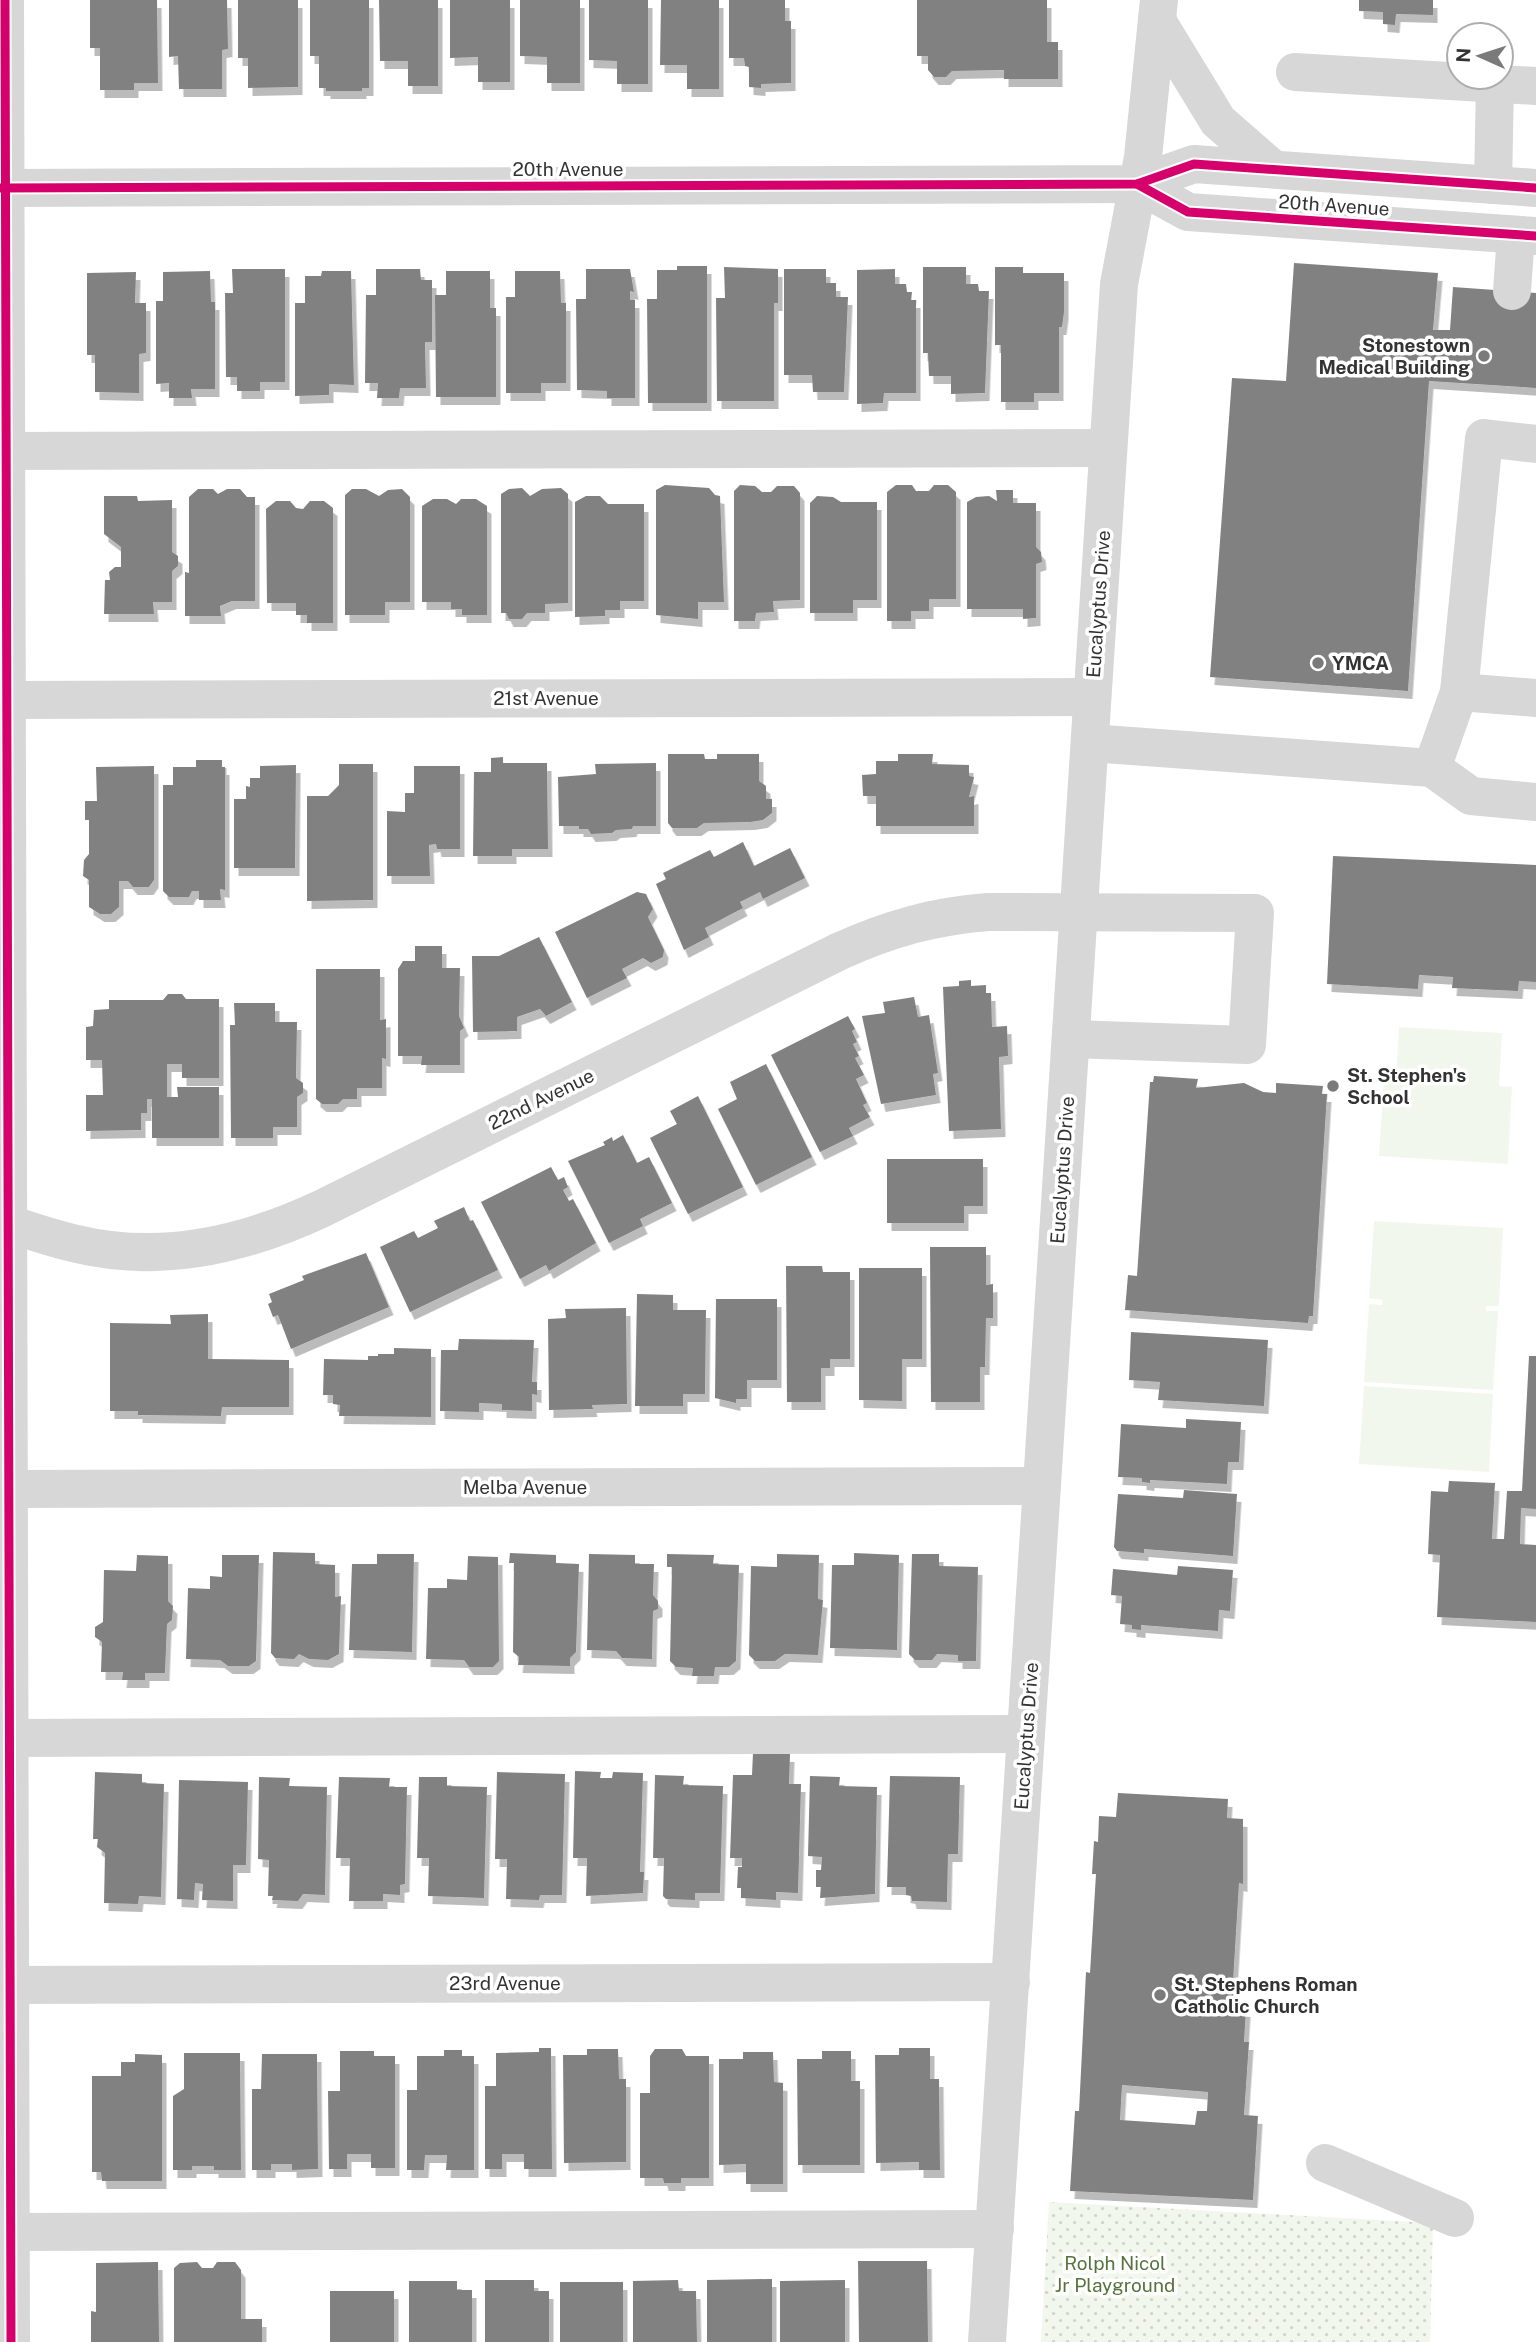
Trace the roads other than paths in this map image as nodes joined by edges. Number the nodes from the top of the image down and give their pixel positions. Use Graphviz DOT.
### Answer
graph roads {
  1 [pos="5,0"];
  2 [pos="1158,11"];
  3 [pos="1295,72"];
  4 [pos="1445,81"];
  5 [pos="1515,85"];
  6 [pos="1536,86"];
  7 [pos="1495,91"];
  8 [pos="1273,169"];
  9 [pos="1137,184"];
  10 [pos="1493,184"];
  11 [pos="3,188"];
  12 [pos="1536,188"];
  13 [pos="1526,235"];
  14 [pos="1512,291"];
  15 [pos="1536,444"];
  16 [pos="1108,448"];
  17 [pos="3,451"];
  18 [pos="1459,692"];
  19 [pos="1092,697"];
  20 [pos="1536,698"];
  21 [pos="3,700"];
  22 [pos="1090,743"];
  23 [pos="1433,768"];
  24 [pos="1536,802"];
  25 [pos="1079,915"];
  26 [pos="4,949"];
  27 [pos="1071,1039"];
  28 [pos="4,1222"];
  29 [pos="1042,1486"];
  30 [pos="9,1489"];
  31 [pos="1026,1734"];
  32 [pos="10,1738"];
  33 [pos="1010,1982"];
  34 [pos="5,1985"];
  35 [pos="1325,2163"];
  36 [pos="1455,2218"];
  37 [pos="995,2229"];
  38 [pos="6,2232"];
  39 [pos="11,2342"];
  40 [pos="988,2342"];
  1 -- 11 [label="street"];
  2 -- 8 [label="street"];
  2 -- 9 [label="street, Eucalyptus Drive"];
  3 -- 4 [label="street"];
  5 -- 6 [label="street"];
  7 -- 10 [label="street"];
  8 -- 9 [label="street, 20th Avenue"];
  8 -- 10 [label="street, 20th Avenue"];
  9 -- 11 [label="street, 20th Avenue"];
  9 -- 13 [label="street, 20th Avenue"];
  9 -- 16 [label="street, Eucalyptus Drive"];
  10 -- 12 [label="street, 20th Avenue"];
  11 -- 17 [label="street"];
  13 -- 14 [label="street"];
  15 -- 18 [label="street"];
  16 -- 17 [label="street"];
  16 -- 19 [label="street, Eucalyptus Drive"];
  17 -- 21 [label="street"];
  18 -- 20 [label="street"];
  18 -- 23 [label="street"];
  19 -- 21 [label="street, 21st Avenue"];
  19 -- 22 [label="street, Eucalyptus Drive"];
  21 -- 26 [label="street"];
  22 -- 23 [label="street"];
  22 -- 25 [label="street, Eucalyptus Drive"];
  23 -- 24 [label="street"];
  25 -- 27 [label="street, Eucalyptus Drive"];
  25 -- 27 [label="street, 22nd Avenue"];
  25 -- 28 [label="street, 22nd Avenue"];
  26 -- 28 [label="street"];
  27 -- 29 [label="street, Eucalyptus Drive"];
  28 -- 30 [label="street"];
  29 -- 30 [label="street, Melba Avenue"];
  29 -- 31 [label="street, Eucalyptus Drive"];
  30 -- 32 [label="street"];
  31 -- 32 [label="street"];
  31 -- 33 [label="street, Eucalyptus Drive"];
  32 -- 34 [label="street"];
  33 -- 34 [label="street, 23rd Avenue"];
  33 -- 37 [label="street, Eucalyptus Drive"];
  34 -- 38 [label="street"];
  35 -- 36 [label="street"];
  37 -- 38 [label="street"];
  37 -- 40 [label="street, Eucalyptus Drive"];
  38 -- 39 [label="street"];
}
